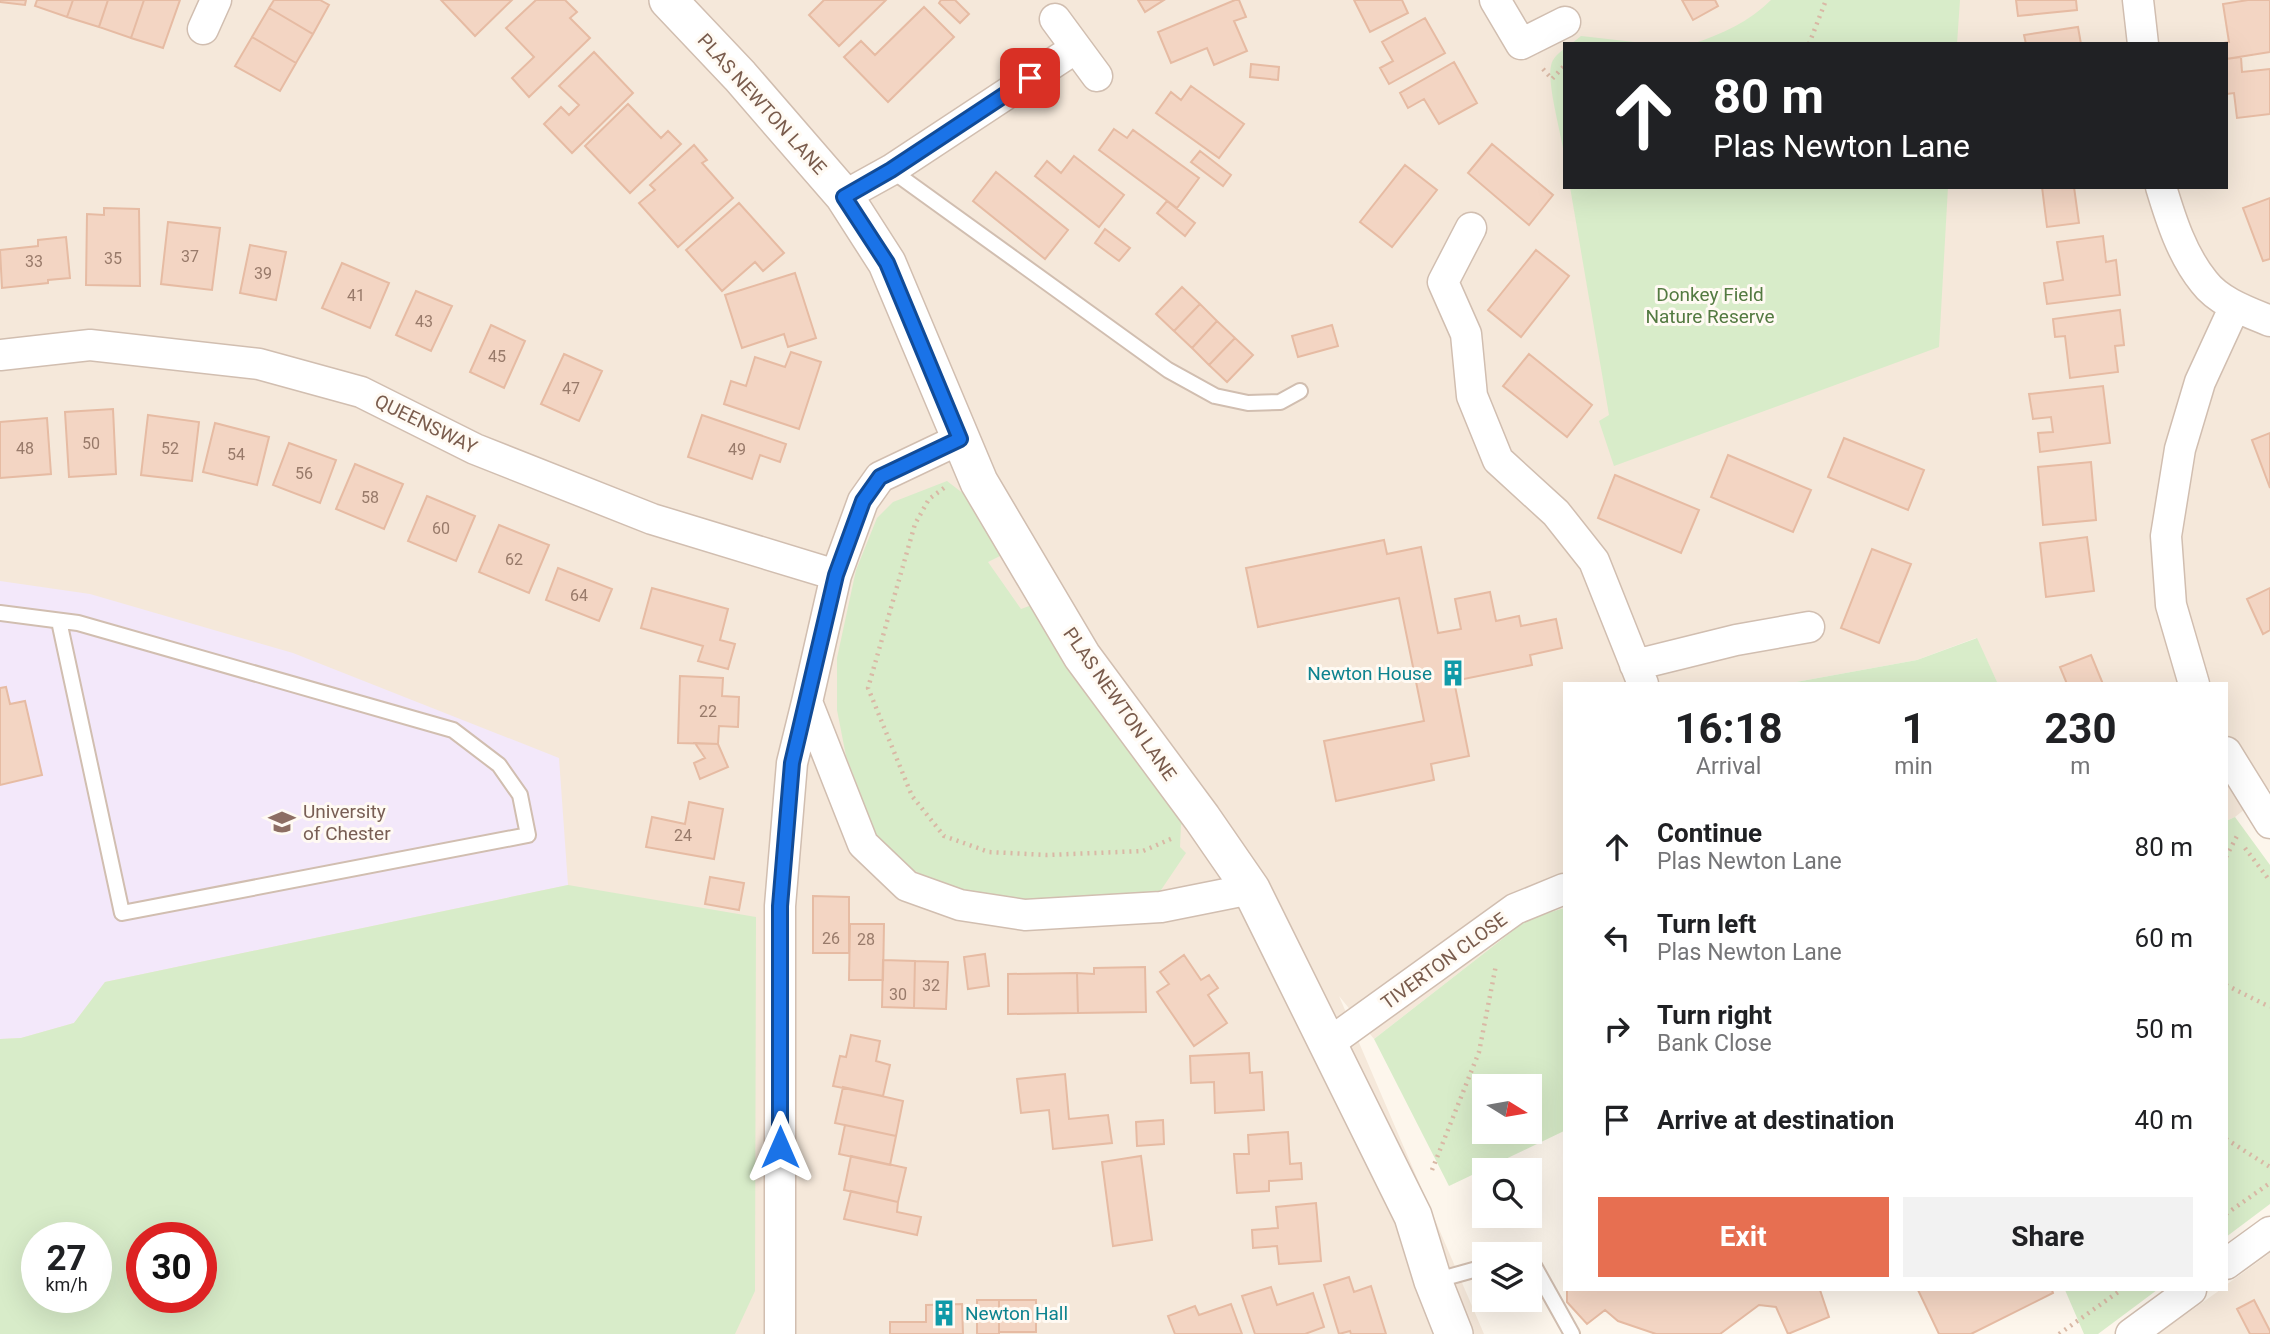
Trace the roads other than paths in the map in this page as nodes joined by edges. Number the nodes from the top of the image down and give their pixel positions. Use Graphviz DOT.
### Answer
graph roads {
  1 [pos="216,0"];
  2 [pos="668,0"];
  3 [pos="1495,0"];
  4 [pos="2138,0"];
  5 [pos="1055,19"];
  6 [pos="1565,22"];
  7 [pos="204,29"];
  8 [pos="2143,42"];
  9 [pos="1076,48"];
  10 [pos="1097,76"];
  11 [pos="891,170"];
  12 [pos="2162,189"];
  13 [pos="844,197"];
  14 [pos="1471,228"];
  15 [pos="2235,306"];
  16 [pos="2270,321"];
  17 [pos="0,355"];
  18 [pos="1300,391"];
  19 [pos="960,439"];
  20 [pos="836,575"];
  21 [pos="0,613"];
  22 [pos="59,621"];
  23 [pos="1809,627"];
  24 [pos="1639,675"];
  25 [pos="2193,682"];
  26 [pos="807,702"];
  27 [pos="2228,755"];
  28 [pos="2270,823"];
  29 [pos="1251,889"];
  30 [pos="1563,889"];
  31 [pos="1329,1044"];
  32 [pos="2270,1232"];
  33 [pos="2228,1263"];
  34 [pos="1472,1270"];
  35 [pos="1542,1280"];
  36 [pos="1433,1281"];
  37 [pos="2190,1291"];
  38 [pos="780,1334"];
  39 [pos="1454,1334"];
  40 [pos="1572,1334"];
  41 [pos="2131,1334"];
  1 -- 7 [label="street"];
  2 -- 13 [label="street, PLAS NEWTON LANE"];
  3 -- 6 [label="street"];
  4 -- 8 [label="street"];
  5 -- 9 [label="street"];
  9 -- 10 [label="street"];
  9 -- 11 [label="street"];
  11 -- 13 [label="street"];
  11 -- 18 [label="lane"];
  12 -- 15 [label="street"];
  13 -- 19 [label="street, PLAS NEWTON LANE"];
  14 -- 24 [label="street"];
  15 -- 16 [label="street"];
  15 -- 25 [label="street"];
  17 -- 20 [label="street, QUEENSWAY"];
  19 -- 20 [label="street"];
  19 -- 29 [label="street, PLAS NEWTON LANE"];
  20 -- 26 [label="street"];
  21 -- 22 [label="lane"];
  22 -- 22 [label="lane"];
  23 -- 24 [label="street"];
  26 -- 29 [label="street"];
  26 -- 38 [label="street"];
  27 -- 28 [label="street"];
  29 -- 31 [label="street, PLAS NEWTON LANE"];
  30 -- 31 [label="street, TIVERTON CLOSE"];
  31 -- 36 [label="street, PLAS NEWTON LANE"];
  32 -- 33 [label="street"];
  34 -- 36 [label="lane"];
  35 -- 40 [label="lane"];
  36 -- 39 [label="street, PLAS NEWTON LANE"];
  37 -- 41 [label="street"];
}
